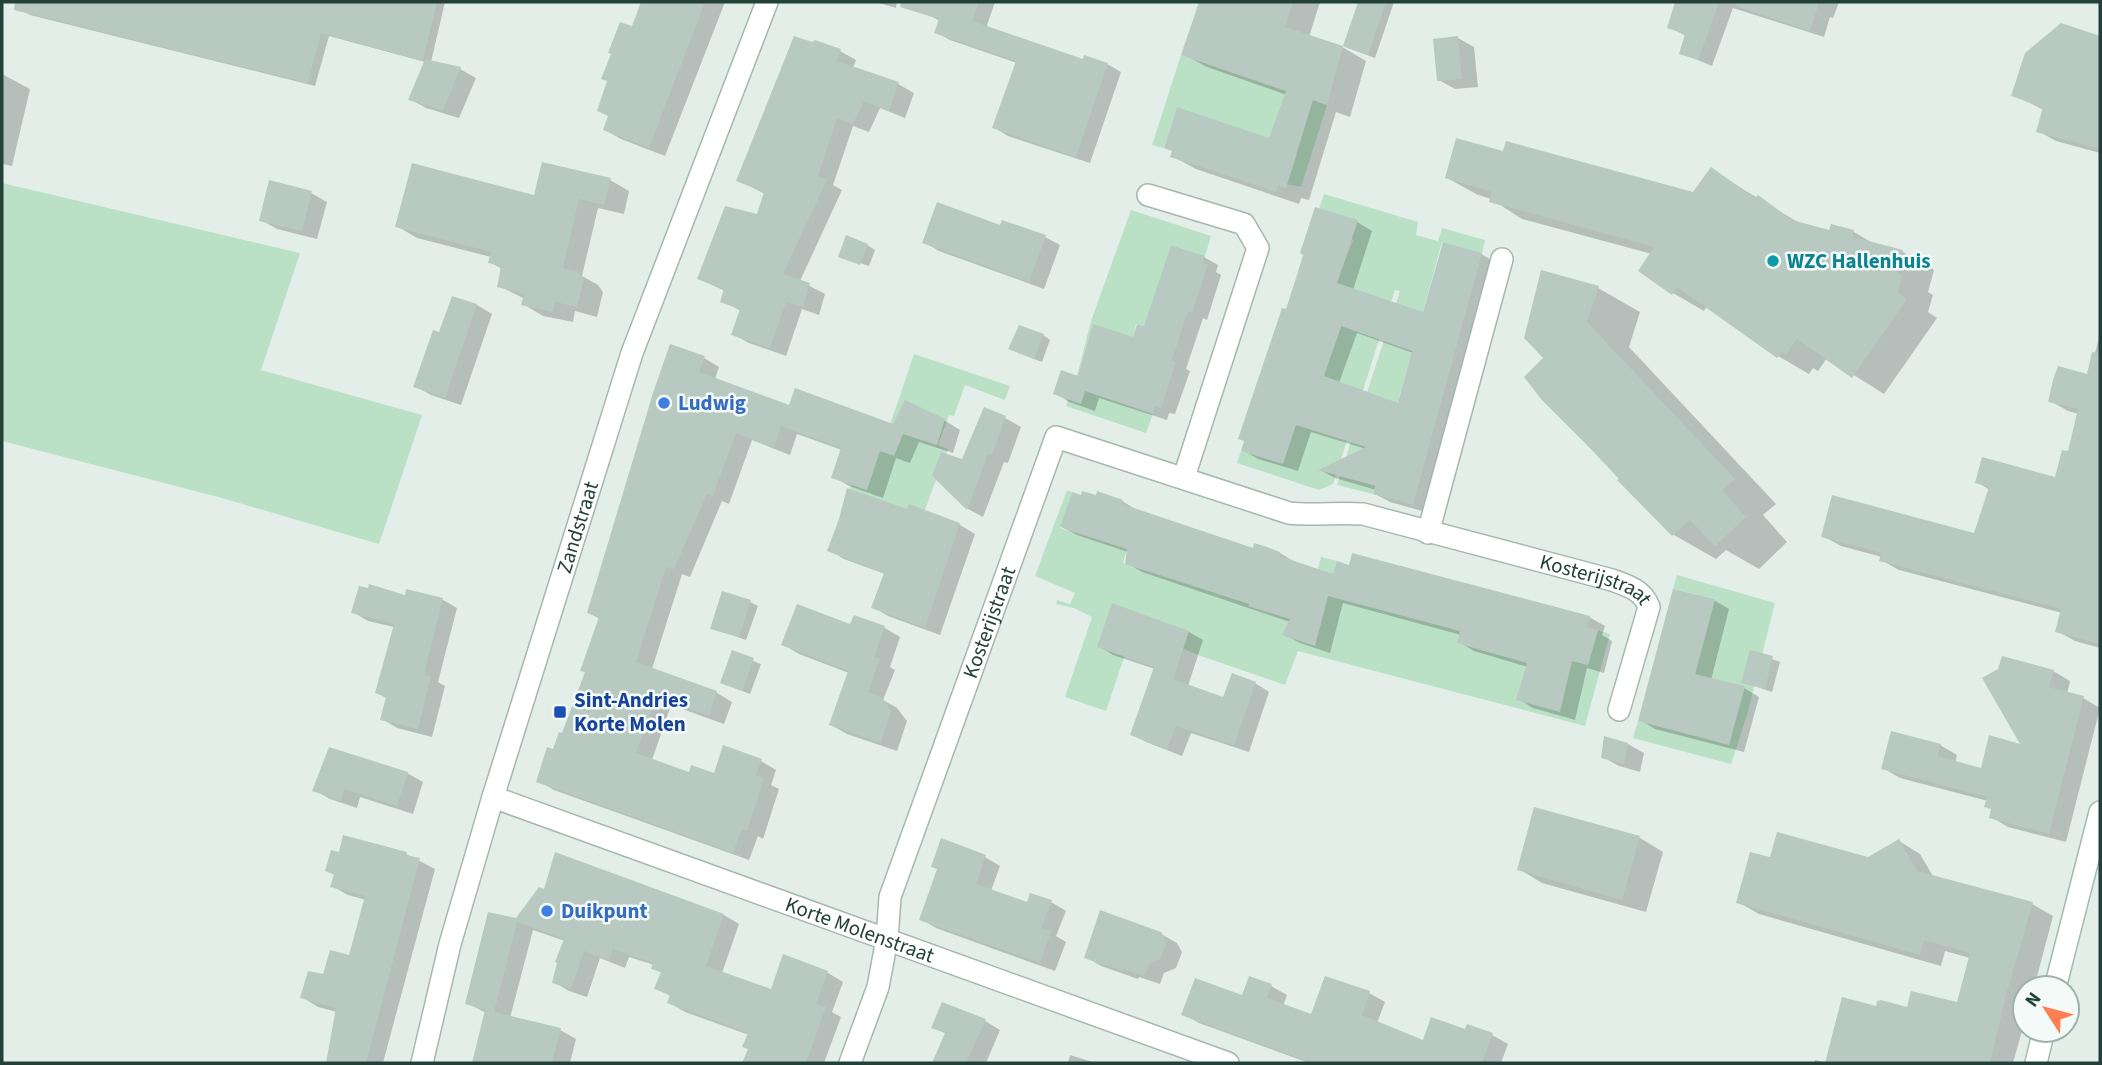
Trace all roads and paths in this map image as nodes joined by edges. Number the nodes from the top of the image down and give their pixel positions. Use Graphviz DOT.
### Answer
graph roads {
  1 [pos="767,2"];
  2 [pos="1148,195"];
  3 [pos="1502,259"];
  4 [pos="1184,477"];
  5 [pos="1428,533"];
  6 [pos="1619,710"];
  7 [pos="493,797"];
  8 [pos="2100,812"];
  9 [pos="887,939"];
  10 [pos="2059,974"];
  11 [pos="2041,1044"];
  12 [pos="422,1063"];
  13 [pos="850,1063"];
  14 [pos="1228,1063"];
  15 [pos="2036,1063"];
  1 -- 7 [label="street, Zandstraat"];
  2 -- 4 [label="street"];
  3 -- 5 [label="street"];
  4 -- 5 [label="street, Kosterijstraat"];
  4 -- 9 [label="street, Kosterijstraat"];
  5 -- 6 [label="street, Kosterijstraat"];
  7 -- 9 [label="street, Korte Molenstraat"];
  7 -- 12 [label="street, Zandstraat"];
  8 -- 10 [label="street"];
  9 -- 13 [label="street"];
  9 -- 14 [label="street, Korte Molenstraat"];
  11 -- 15 [label="street"];
}
